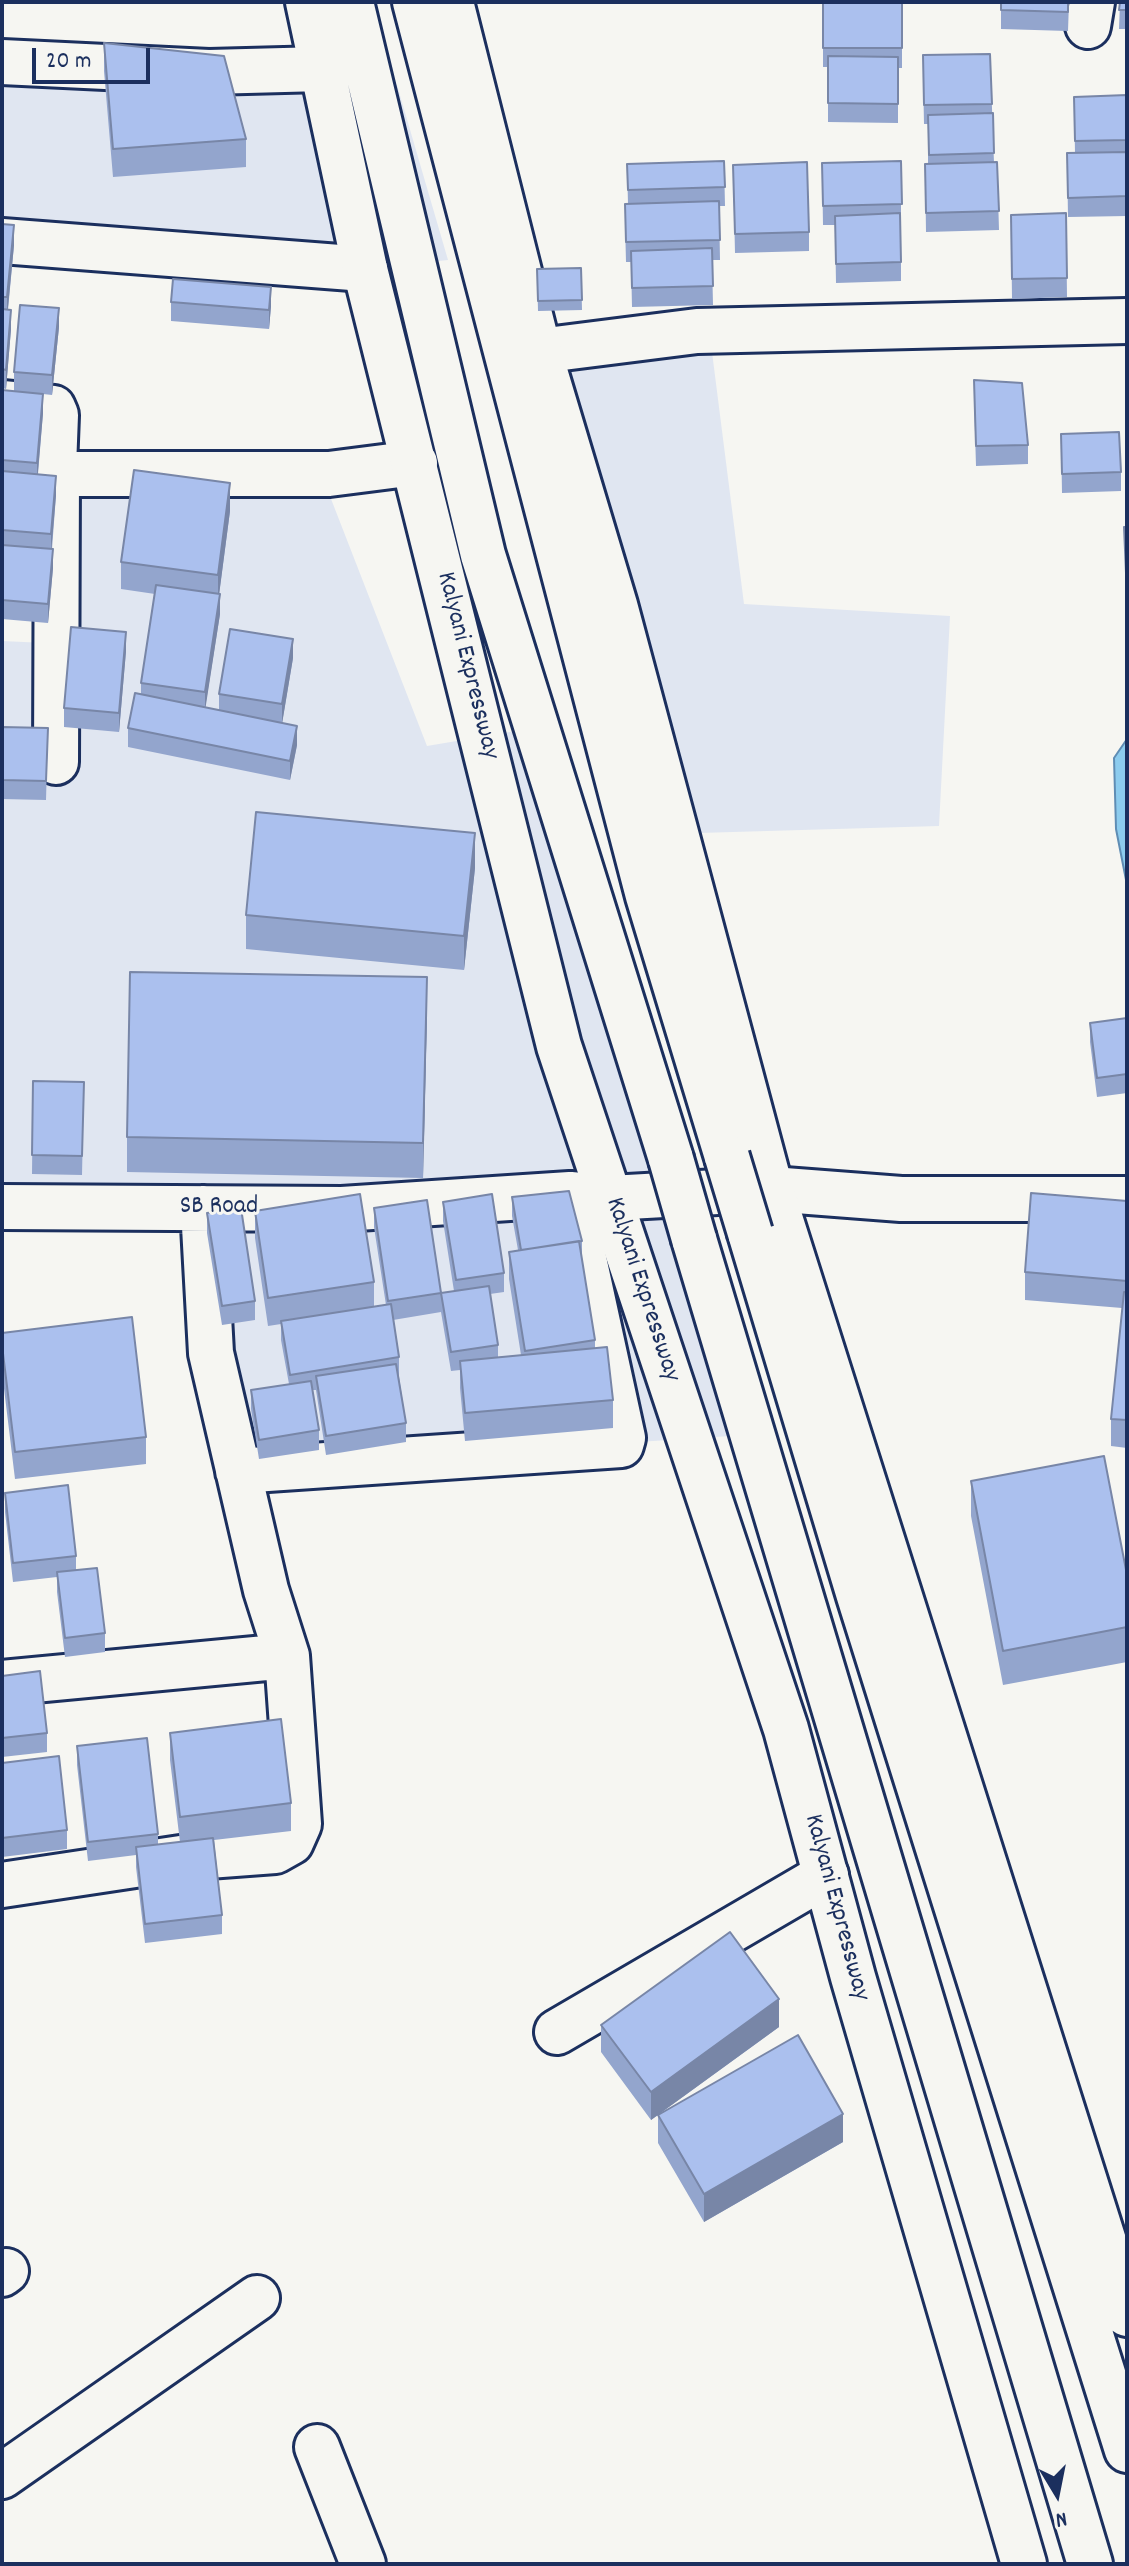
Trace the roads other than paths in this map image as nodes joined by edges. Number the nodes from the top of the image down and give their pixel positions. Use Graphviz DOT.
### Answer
graph roads {
  1 [pos="308,2"];
  2 [pos="351,2"];
  3 [pos="415,2"];
  4 [pos="451,2"];
  5 [pos="2,62"];
  6 [pos="322,69"];
  7 [pos="2,241"];
  8 [pos="365,269"];
  9 [pos="1127,321"];
  10 [pos="539,351"];
  11 [pos="2,403"];
  12 [pos="415,463"];
  13 [pos="57,474"];
  14 [pos="56,762"];
  15 [pos="771,1189"];
  16 [pos="590,1196"];
  17 [pos="1127,1199"];
  18 [pos="2,1207"];
  19 [pos="203,1208"];
  20 [pos="238,1471"];
  21 [pos="287,1656"];
  22 [pos="2,1683"];
  23 [pos="826,1875"];
  24 [pos="2,1885"];
  25 [pos="557,2032"];
  26 [pos="257,2298"];
  27 [pos="1127,2314"];
  28 [pos="317,2447"];
  29 [pos="1127,2450"];
  30 [pos="2,2476"];
  31 [pos="363,2564"];
  32 [pos="1024,2564"];
  33 [pos="1090,2564"];
  1 -- 6 [label="main road, Kalyani Expressway"];
  2 -- 33 [label="main road, bridge"];
  3 -- 29 [label="main road, bridge"];
  4 -- 10 [label="main road"];
  5 -- 6 [label="main road"];
  6 -- 8 [label="main road, Kalyani Expressway"];
  7 -- 8 [label="main road"];
  8 -- 12 [label="main road, Kalyani Expressway"];
  9 -- 10 [label="main road"];
  10 -- 15 [label="main road"];
  11 -- 13 [label="main road"];
  12 -- 13 [label="main road"];
  12 -- 16 [label="main road, Kalyani Expressway"];
  13 -- 14 [label="main road"];
  15 -- 16 [label="main road, SB Road"];
  15 -- 17 [label="main road, SB Road"];
  15 -- 27 [label="main road"];
  16 -- 19 [label="main road, SB Road"];
  16 -- 20 [label="main road"];
  16 -- 23 [label="main road, Kalyani Expressway"];
  18 -- 19 [label="main road, SB Road"];
  19 -- 20 [label="main road"];
  20 -- 21 [label="main road"];
  21 -- 22 [label="main road"];
  21 -- 24 [label="main road"];
  23 -- 25 [label="main road"];
  23 -- 32 [label="main road, Kalyani Expressway"];
  26 -- 30 [label="main road"];
  28 -- 31 [label="main road"];
}
